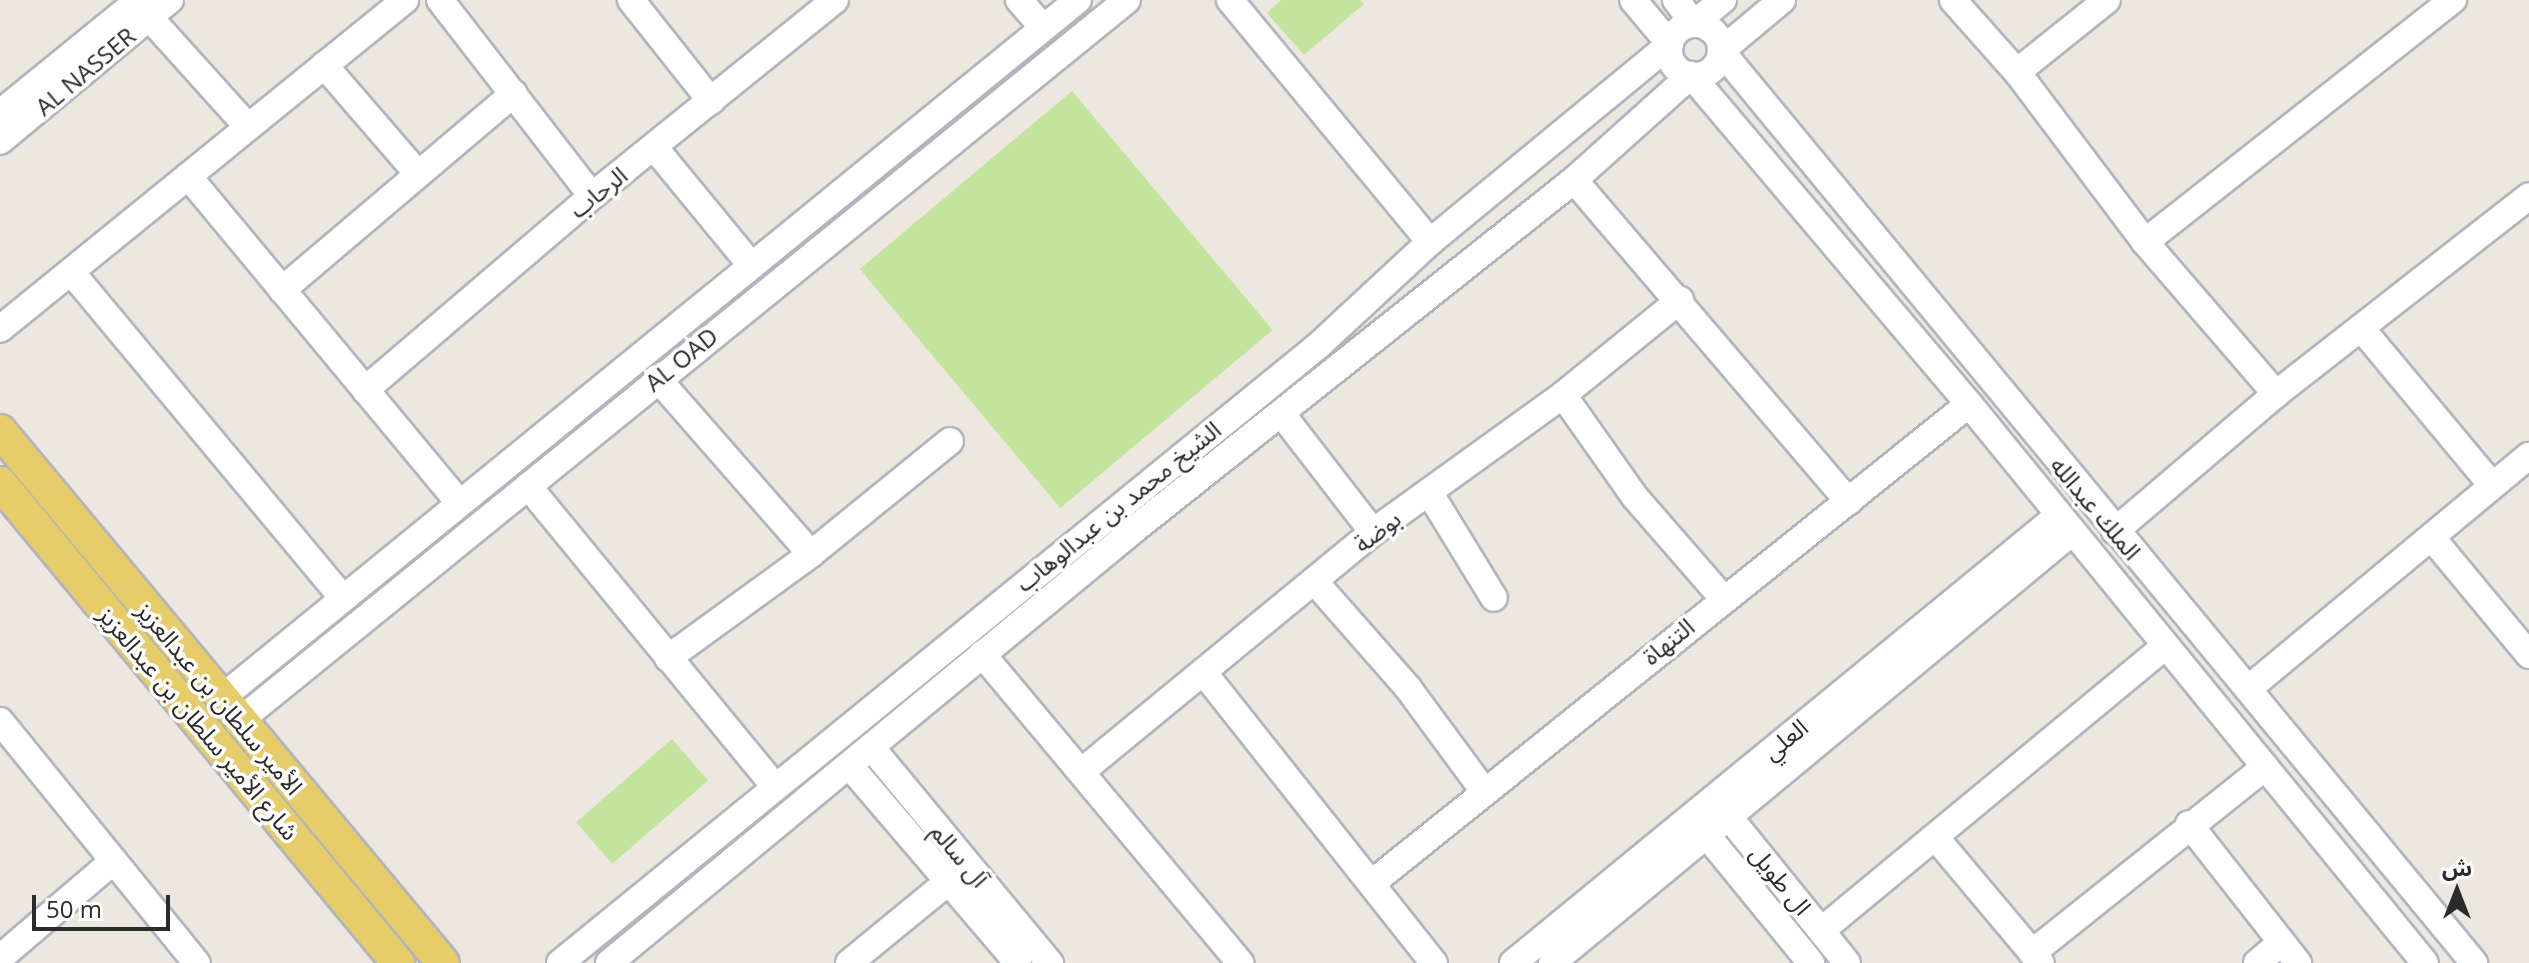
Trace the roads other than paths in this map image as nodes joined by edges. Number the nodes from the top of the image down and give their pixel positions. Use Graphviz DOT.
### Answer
graph roads {
  1 [pos="405,0"];
  2 [pos="440,0"];
  3 [pos="631,0"];
  4 [pos="834,0"];
  5 [pos="1019,0"];
  6 [pos="1127,0"];
  7 [pos="1230,0"];
  8 [pos="1633,0"];
  9 [pos="1676,0"];
  10 [pos="1723,0"];
  11 [pos="1782,0"];
  12 [pos="1953,0"];
  13 [pos="2107,0"];
  14 [pos="2453,0"];
  15 [pos="153,6"];
  16 [pos="1057,11"];
  17 [pos="1694,24"];
  18 [pos="1670,44"];
  19 [pos="1721,51"];
  20 [pos="324,65"];
  21 [pos="2017,72"];
  22 [pos="1691,75"];
  23 [pos="514,93"];
  24 [pos="711,101"];
  25 [pos="0,113"];
  26 [pos="248,127"];
  27 [pos="0,141"];
  28 [pos="654,147"];
  29 [pos="418,174"];
  30 [pos="188,176"];
  31 [pos="1574,180"];
  32 [pos="592,196"];
  33 [pos="2529,196"];
  34 [pos="1430,242"];
  35 [pos="2145,242"];
  36 [pos="751,265"];
  37 [pos="72,273"];
  38 [pos="282,290"];
  39 [pos="1680,300"];
  40 [pos="2361,328"];
  41 [pos="0,329"];
  42 [pos="657,378"];
  43 [pos="365,390"];
  44 [pos="2276,394"];
  45 [pos="1563,395"];
  46 [pos="1969,404"];
  47 [pos="1281,413"];
  48 [pos="0,431"];
  49 [pos="950,441"];
  50 [pos="2529,456"];
  51 [pos="0,483"];
  52 [pos="2492,485"];
  53 [pos="528,486"];
  54 [pos="1429,492"];
  55 [pos="459,502"];
  56 [pos="1849,502"];
  57 [pos="2065,524"];
  58 [pos="2115,531"];
  59 [pos="1373,532"];
  60 [pos="2432,538"];
  61 [pos="1075,540"];
  62 [pos="811,554"];
  63 [pos="1094,562"];
  64 [pos="1315,582"];
  65 [pos="1722,597"];
  66 [pos="343,598"];
  67 [pos="1494,598"];
  68 [pos="2163,648"];
  69 [pos="982,654"];
  70 [pos="2529,655"];
  71 [pos="668,658"];
  72 [pos="1204,673"];
  73 [pos="2248,689"];
  74 [pos="229,711"];
  75 [pos="0,721"];
  76 [pos="871,747"];
  77 [pos="849,765"];
  78 [pos="2265,767"];
  79 [pos="1081,772"];
  80 [pos="774,785"];
  81 [pos="1484,791"];
  82 [pos="1721,806"];
  83 [pos="2189,824"];
  84 [pos="1699,825"];
  85 [pos="1936,838"];
  86 [pos="113,861"];
  87 [pos="948,882"];
  88 [pos="1372,883"];
  89 [pos="1822,930"];
  90 [pos="2290,953"];
  91 [pos="0,958"];
  92 [pos="2036,958"];
  93 [pos="197,963"];
  94 [pos="398,963"];
  95 [pos="443,963"];
  96 [pos="560,963"];
  97 [pos="609,963"];
  98 [pos="849,963"];
  99 [pos="1018,963"];
  100 [pos="1050,963"];
  101 [pos="1240,963"];
  102 [pos="1434,963"];
  103 [pos="1513,963"];
  104 [pos="1552,963"];
  105 [pos="1811,963"];
  106 [pos="1847,963"];
  107 [pos="2257,963"];
  108 [pos="2425,963"];
  109 [pos="2474,963"];
  1 -- 20 [label="street"];
  2 -- 23 [label="street"];
  3 -- 24 [label="street"];
  4 -- 24 [label="street, الرحاب"];
  5 -- 16 [label="street"];
  6 -- 42 [label="street, AL OAD"];
  7 -- 34 [label="street"];
  8 -- 18 [label="street"];
  9 -- 17 [label="street"];
  10 -- 17 [label="street"];
  11 -- 19 [label="street"];
  12 -- 21 [label="street"];
  13 -- 21 [label="street"];
  14 -- 35 [label="street"];
  15 -- 25 [label="street, AL NASSER"];
  15 -- 26 [label="street"];
  15 -- 27 [label="street, AL NASSER"];
  16 -- 36 [label="street, AL OAD"];
  17 -- 18 [label="street"];
  17 -- 19 [label="street"];
  18 -- 22 [label="street"];
  18 -- 34 [label="street, الشيخ محمد بن عبدالوهاب"];
  19 -- 22 [label="street"];
  19 -- 58 [label="street, الملك عبدالله"];
  20 -- 26 [label="street"];
  20 -- 29 [label="street"];
  21 -- 35 [label="street"];
  22 -- 31 [label="street, الشيخ محمد بن عبدالوهاب"];
  22 -- 46 [label="street, الملك عبدالله"];
  23 -- 29 [label="street"];
  23 -- 32 [label="street"];
  24 -- 28 [label="street, الرحاب"];
  26 -- 30 [label="street"];
  28 -- 32 [label="street, الرحاب"];
  28 -- 36 [label="street"];
  29 -- 38 [label="street"];
  30 -- 37 [label="street"];
  30 -- 38 [label="street"];
  31 -- 39 [label="street"];
  31 -- 47 [label="street, الشيخ محمد بن عبدالوهاب"];
  32 -- 43 [label="street, الرحاب"];
  33 -- 40 [label="street"];
  34 -- 61 [label="street, الشيخ محمد بن عبدالوهاب"];
  35 -- 44 [label="street"];
  36 -- 55 [label="street, AL OAD"];
  37 -- 41 [label="street"];
  37 -- 66 [label="street"];
  38 -- 43 [label="street"];
  39 -- 45 [label="street, بوضة"];
  39 -- 56 [label="street"];
  40 -- 44 [label="street"];
  40 -- 52 [label="street"];
  42 -- 53 [label="street, AL OAD"];
  42 -- 62 [label="street"];
  43 -- 55 [label="street"];
  44 -- 58 [label="street"];
  45 -- 54 [label="street, بوضة"];
  45 -- 65 [label="street"];
  46 -- 56 [label="street, التنهاة"];
  46 -- 57 [label="street, الملك عبدالله"];
  47 -- 59 [label="street"];
  47 -- 63 [label="street, الشيخ محمد بن عبدالوهاب"];
  48 -- 74 [label="main road, الأمير سلطان بن عبدالعزيز"];
  49 -- 62 [label="street"];
  50 -- 52 [label="street"];
  51 -- 94 [label="main road, شارع الأمير سلطان بن عبدالعزيز"];
  52 -- 60 [label="street"];
  53 -- 71 [label="street"];
  53 -- 74 [label="street, AL OAD"];
  54 -- 59 [label="street, بوضة"];
  54 -- 67 [label="street"];
  55 -- 66 [label="street, AL OAD"];
  56 -- 65 [label="street, التنهاة"];
  57 -- 68 [label="street, الملك عبدالله"];
  57 -- 82 [label="street, العلي"];
  58 -- 73 [label="street, الملك عبدالله"];
  59 -- 64 [label="street, بوضة"];
  60 -- 70 [label="street"];
  60 -- 73 [label="street"];
  61 -- 63 [label="street"];
  61 -- 80 [label="street, الشيخ محمد بن عبدالوهاب"];
  62 -- 71 [label="street"];
  63 -- 69 [label="street, الشيخ محمد بن عبدالوهاب"];
  64 -- 72 [label="street, بوضة"];
  64 -- 81 [label="street"];
  65 -- 81 [label="street, التنهاة"];
  66 -- 74 [label="street, AL OAD"];
  68 -- 78 [label="street, الملك عبدالله"];
  68 -- 85 [label="street"];
  69 -- 76 [label="street, الشيخ محمد بن عبدالوهاب"];
  69 -- 79 [label="street"];
  71 -- 80 [label="street"];
  72 -- 79 [label="street, بوضة"];
  72 -- 88 [label="street"];
  73 -- 109 [label="street, الملك عبدالله"];
  74 -- 95 [label="main road, الأمير سلطان بن عبدالعزيز"];
  75 -- 86 [label="street"];
  76 -- 77 [label="street, الشيخ محمد بن عبدالوهاب"];
  76 -- 100 [label="street, آل سالم"];
  77 -- 87 [label="street, آل سالم"];
  77 -- 97 [label="street, الشيخ محمد بن عبدالوهاب"];
  78 -- 83 [label="street"];
  78 -- 108 [label="street, الملك عبدالله"];
  79 -- 101 [label="street"];
  80 -- 96 [label="street, الشيخ محمد بن عبدالوهاب"];
  81 -- 88 [label="street, التنهاة"];
  82 -- 84 [label="street, العلي"];
  82 -- 89 [label="street, ال طويل"];
  83 -- 90 [label="street"];
  83 -- 92 [label="street"];
  84 -- 103 [label="street, العلي"];
  84 -- 104 [label="street, العلي"];
  84 -- 105 [label="street, ال طويل"];
  85 -- 89 [label="street"];
  85 -- 92 [label="street"];
  86 -- 91 [label="street"];
  86 -- 93 [label="street"];
  87 -- 98 [label="street"];
  87 -- 99 [label="street, آل سالم"];
  88 -- 102 [label="street"];
  89 -- 106 [label="street, ال طويل"];
  90 -- 107 [label="street"];
}
